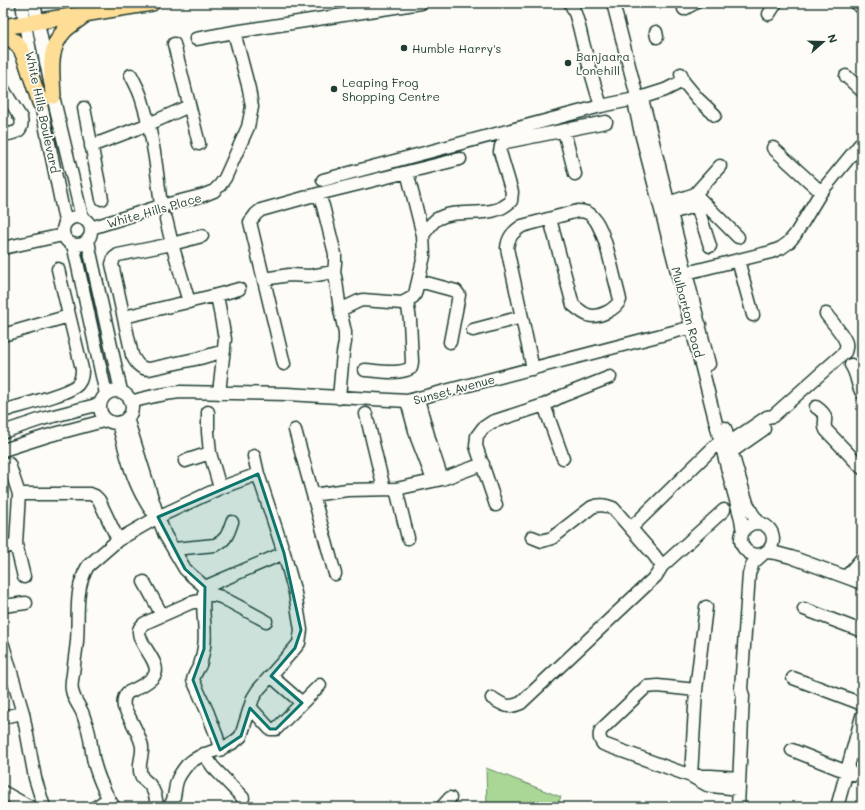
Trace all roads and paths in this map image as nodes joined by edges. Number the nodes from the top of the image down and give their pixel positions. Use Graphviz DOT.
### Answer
graph roads {
  1 [pos="22,3"];
  2 [pos="34,3"];
  3 [pos="152,3"];
  4 [pos="421,3"];
  5 [pos="570,3"];
  6 [pos="614,3"];
  7 [pos="695,3"];
  8 [pos="776,3"];
  9 [pos="856,3"];
  10 [pos="862,8"];
  11 [pos="684,9"];
  12 [pos="86,14"];
  13 [pos="769,14"];
  14 [pos="31,23"];
  15 [pos="3,27"];
  16 [pos="234,32"];
  17 [pos="3,34"];
  18 [pos="196,39"];
  19 [pos="174,44"];
  20 [pos="131,75"];
  21 [pos="846,76"];
  22 [pos="3,90"];
  23 [pos="862,92"];
  24 [pos="637,97"];
  25 [pos="46,99"];
  26 [pos="189,106"];
  27 [pos="601,106"];
  28 [pos="84,108"];
  29 [pos="714,114"];
  30 [pos="606,122"];
  31 [pos="149,124"];
  32 [pos="564,131"];
  33 [pos="3,135"];
  34 [pos="862,142"];
  35 [pos="199,144"];
  36 [pos="91,146"];
  37 [pos="773,148"];
  38 [pos="460,159"];
  39 [pos="720,166"];
  40 [pos="407,172"];
  41 [pos="575,174"];
  42 [pos="323,180"];
  43 [pos="821,192"];
  44 [pos="318,194"];
  45 [pos="102,199"];
  46 [pos="699,201"];
  47 [pos="161,206"];
  48 [pos="670,208"];
  49 [pos="418,216"];
  50 [pos="82,217"];
  51 [pos="166,219"];
  52 [pos="550,219"];
  53 [pos="436,220"];
  54 [pos="66,221"];
  55 [pos="90,234"];
  56 [pos="63,235"];
  57 [pos="423,235"];
  58 [pos="202,236"];
  59 [pos="738,237"];
  60 [pos="73,244"];
  61 [pos="172,244"];
  62 [pos="710,246"];
  63 [pos="3,248"];
  64 [pos="738,260"];
  65 [pos="58,269"];
  66 [pos="334,272"];
  67 [pos="686,273"];
  68 [pos="264,278"];
  69 [pos="419,281"];
  70 [pos="240,288"];
  71 [pos="217,295"];
  72 [pos="407,301"];
  73 [pos="189,302"];
  74 [pos="340,310"];
  75 [pos="826,314"];
  76 [pos="753,315"];
  77 [pos="69,316"];
  78 [pos="124,317"];
  79 [pos="522,317"];
  80 [pos="696,327"];
  81 [pos="473,330"];
  82 [pos="3,335"];
  83 [pos="450,342"];
  84 [pos="224,351"];
  85 [pos="284,364"];
  86 [pos="851,365"];
  87 [pos="533,369"];
  88 [pos="365,370"];
  89 [pos="610,378"];
  90 [pos="121,392"];
  91 [pos="219,392"];
  92 [pos="862,394"];
  93 [pos="340,398"];
  94 [pos="103,399"];
  95 [pos="413,400"];
  96 [pos="131,402"];
  97 [pos="544,405"];
  98 [pos="816,407"];
  99 [pos="3,411"];
  100 [pos="208,412"];
  101 [pos="366,414"];
  102 [pos="117,420"];
  103 [pos="295,430"];
  104 [pos="3,432"];
  105 [pos="727,444"];
  106 [pos="3,450"];
  107 [pos="210,453"];
  108 [pos="254,456"];
  109 [pos="563,458"];
  110 [pos="185,461"];
  111 [pos="9,464"];
  112 [pos="483,464"];
  113 [pos="862,468"];
  114 [pos="258,474"];
  115 [pos="437,480"];
  116 [pos="220,488"];
  117 [pos="390,489"];
  118 [pos="18,494"];
  119 [pos="313,495"];
  120 [pos="496,506"];
  121 [pos="724,510"];
  122 [pos="158,517"];
  123 [pos="232,522"];
  124 [pos="759,523"];
  125 [pos="631,528"];
  126 [pos="742,532"];
  127 [pos="773,535"];
  128 [pos="532,537"];
  129 [pos="408,538"];
  130 [pos="118,540"];
  131 [pos="16,544"];
  132 [pos="3,548"];
  133 [pos="174,549"];
  134 [pos="744,549"];
  135 [pos="284,553"];
  136 [pos="764,553"];
  137 [pos="791,557"];
  138 [pos="862,558"];
  139 [pos="662,566"];
  140 [pos="335,574"];
  141 [pos="749,574"];
  142 [pos="24,577"];
  143 [pos="846,577"];
  144 [pos="144,582"];
  145 [pos="862,583"];
  146 [pos="204,594"];
  147 [pos="26,603"];
  148 [pos="3,606"];
  149 [pos="706,607"];
  150 [pos="804,609"];
  151 [pos="162,615"];
  152 [pos="266,621"];
  153 [pos="862,632"];
  154 [pos="3,645"];
  155 [pos="6,663"];
  156 [pos="271,676"];
  157 [pos="793,678"];
  158 [pos="320,685"];
  159 [pos="696,690"];
  160 [pos="492,698"];
  161 [pos="302,702"];
  162 [pos="862,704"];
  163 [pos="250,708"];
  164 [pos="23,713"];
  165 [pos="862,716"];
  166 [pos="3,717"];
  167 [pos="220,750"];
  168 [pos="792,750"];
  169 [pos="204,754"];
  170 [pos="847,772"];
  171 [pos="691,776"];
  172 [pos="862,776"];
  173 [pos="736,783"];
  174 [pos="3,792"];
  175 [pos="243,798"];
  176 [pos="111,803"];
  177 [pos="30,807"];
  178 [pos="44,807"];
  179 [pos="96,807"];
  180 [pos="157,807"];
  181 [pos="169,807"];
  182 [pos="731,807"];
  183 [pos="738,807"];
  184 [pos="837,807"];
  1 -- 14 [label="street, White Hills Boulevard"];
  2 -- 14 [label="street, White Hills Boulevard"];
  3 -- 12 [label="main road"];
  4 -- 16 [label="street"];
  5 -- 27 [label="street"];
  6 -- 24 [label="street, Mulbarton Road"];
  7 -- 11 [label="street"];
  8 -- 13 [label="street"];
  9 -- 10 [label="street"];
  12 -- 14 [label="main road"];
  12 -- 25 [label="main road"];
  14 -- 15 [label="main road"];
  14 -- 25 [label="street, White Hills Boulevard"];
  16 -- 18 [label="street"];
  16 -- 47 [label="street, White Hills Place"];
  17 -- 25 [label="main road"];
  19 -- 26 [label="street"];
  20 -- 31 [label="street"];
  21 -- 23 [label="street"];
  22 -- 33 [label="street"];
  24 -- 27 [label="street"];
  24 -- 29 [label="street"];
  24 -- 48 [label="street, Mulbarton Road"];
  24 -- 80 [label="street, Mulbarton Road"];
  25 -- 50 [label="street, White Hills Boulevard"];
  25 -- 54 [label="street, White Hills Boulevard"];
  26 -- 31 [label="street"];
  26 -- 35 [label="street"];
  27 -- 42 [label="street"];
  28 -- 36 [label="street"];
  30 -- 32 [label="street"];
  31 -- 36 [label="street"];
  31 -- 47 [label="street"];
  32 -- 41 [label="street"];
  32 -- 53 [label="street"];
  34 -- 43 [label="street"];
  36 -- 45 [label="street"];
  37 -- 43 [label="street"];
  38 -- 40 [label="street"];
  39 -- 46 [label="street"];
  40 -- 44 [label="street"];
  40 -- 49 [label="street"];
  43 -- 64 [label="street"];
  44 -- 66 [label="street"];
  44 -- 68 [label="street"];
  46 -- 48 [label="street"];
  46 -- 59 [label="street"];
  46 -- 62 [label="street"];
  47 -- 55 [label="street, White Hills Place"];
  48 -- 67 [label="street, Mulbarton Road"];
  49 -- 53 [label="street"];
  49 -- 57 [label="street"];
  50 -- 54 [label="street"];
  50 -- 55 [label="street"];
  51 -- 61 [label="street"];
  52 -- 52 [label="street"];
  52 -- 79 [label="street"];
  53 -- 57 [label="street"];
  54 -- 56 [label="street"];
  55 -- 60 [label="street"];
  55 -- 90 [label="street"];
  56 -- 60 [label="street"];
  56 -- 63 [label="street"];
  57 -- 69 [label="street"];
  58 -- 61 [label="street"];
  60 -- 94 [label="street"];
  61 -- 73 [label="street"];
  61 -- 78 [label="street"];
  64 -- 67 [label="street"];
  64 -- 76 [label="street"];
  65 -- 77 [label="street"];
  66 -- 68 [label="street"];
  66 -- 74 [label="street"];
  67 -- 80 [label="street, Mulbarton Road"];
  68 -- 85 [label="street"];
  69 -- 72 [label="street"];
  69 -- 83 [label="street"];
  70 -- 71 [label="street"];
  71 -- 73 [label="street"];
  71 -- 84 [label="street"];
  72 -- 74 [label="street"];
  72 -- 88 [label="street"];
  73 -- 78 [label="street"];
  74 -- 93 [label="street"];
  75 -- 105 [label="street"];
  77 -- 82 [label="street"];
  77 -- 99 [label="street"];
  78 -- 84 [label="street"];
  79 -- 81 [label="street"];
  79 -- 87 [label="street"];
  80 -- 87 [label="street, Sunset Avenue"];
  80 -- 105 [label="street, Mulbarton Road"];
  84 -- 91 [label="street"];
  86 -- 92 [label="street"];
  87 -- 95 [label="street, Sunset Avenue"];
  89 -- 97 [label="street"];
  90 -- 94 [label="street"];
  90 -- 96 [label="street"];
  91 -- 93 [label="street, Sunset Avenue"];
  91 -- 96 [label="street, Sunset Avenue"];
  93 -- 95 [label="street, Sunset Avenue"];
  94 -- 102 [label="street"];
  94 -- 104 [label="street"];
  95 -- 115 [label="street"];
  96 -- 102 [label="street"];
  97 -- 109 [label="street"];
  97 -- 112 [label="street"];
  98 -- 113 [label="street"];
  100 -- 107 [label="street"];
  101 -- 117 [label="street"];
  102 -- 106 [label="street"];
  102 -- 122 [label="street"];
  103 -- 119 [label="street"];
  105 -- 124 [label="street, Mulbarton Road"];
  105 -- 125 [label="street"];
  105 -- 126 [label="street, Mulbarton Road"];
  107 -- 110 [label="street"];
  107 -- 116 [label="street"];
  108 -- 114 [label="street"];
  111 -- 118 [label="street"];
  112 -- 115 [label="street"];
  112 -- 120 [label="street"];
  114 -- 116 [label="street"];
  114 -- 135 [label="street"];
  115 -- 117 [label="street"];
  116 -- 122 [label="street"];
  117 -- 119 [label="street"];
  117 -- 129 [label="street"];
  118 -- 130 [label="street"];
  118 -- 131 [label="street"];
  119 -- 140 [label="street"];
  121 -- 139 [label="street"];
  122 -- 130 [label="street"];
  122 -- 133 [label="street"];
  123 -- 133 [label="street"];
  124 -- 126 [label="street"];
  124 -- 127 [label="street, Mulbarton Road"];
  125 -- 128 [label="street"];
  125 -- 139 [label="street"];
  126 -- 134 [label="street, Mulbarton Road"];
  127 -- 136 [label="street"];
  127 -- 137 [label="street, Mulbarton Road"];
  130 -- 176 [label="street"];
  131 -- 132 [label="street"];
  131 -- 142 [label="street"];
  133 -- 146 [label="street"];
  134 -- 136 [label="street"];
  134 -- 141 [label="street, Mulbarton Road"];
  135 -- 146 [label="street"];
  135 -- 156 [label="street"];
  136 -- 137 [label="street"];
  136 -- 141 [label="street"];
  137 -- 143 [label="street"];
  138 -- 143 [label="street"];
  139 -- 160 [label="street"];
  141 -- 173 [label="street"];
  143 -- 145 [label="street"];
  144 -- 151 [label="street"];
  146 -- 151 [label="street"];
  146 -- 152 [label="street"];
  146 -- 167 [label="street"];
  147 -- 148 [label="street"];
  149 -- 159 [label="street"];
  150 -- 153 [label="street"];
  151 -- 180 [label="street"];
  154 -- 155 [label="street"];
  155 -- 164 [label="street"];
  156 -- 161 [label="street"];
  156 -- 163 [label="street"];
  157 -- 162 [label="street"];
  158 -- 161 [label="street"];
  159 -- 171 [label="street"];
  159 -- 171 [label="street"];
  161 -- 163 [label="street"];
  163 -- 167 [label="street"];
  164 -- 166 [label="street"];
  164 -- 178 [label="street"];
  165 -- 170 [label="street"];
  167 -- 169 [label="street"];
  168 -- 170 [label="street"];
  169 -- 175 [label="street"];
  169 -- 181 [label="street"];
  170 -- 172 [label="street"];
  170 -- 184 [label="street"];
  171 -- 173 [label="street"];
  173 -- 182 [label="street"];
  173 -- 183 [label="street"];
  174 -- 177 [label="street"];
  176 -- 179 [label="street"];
}
